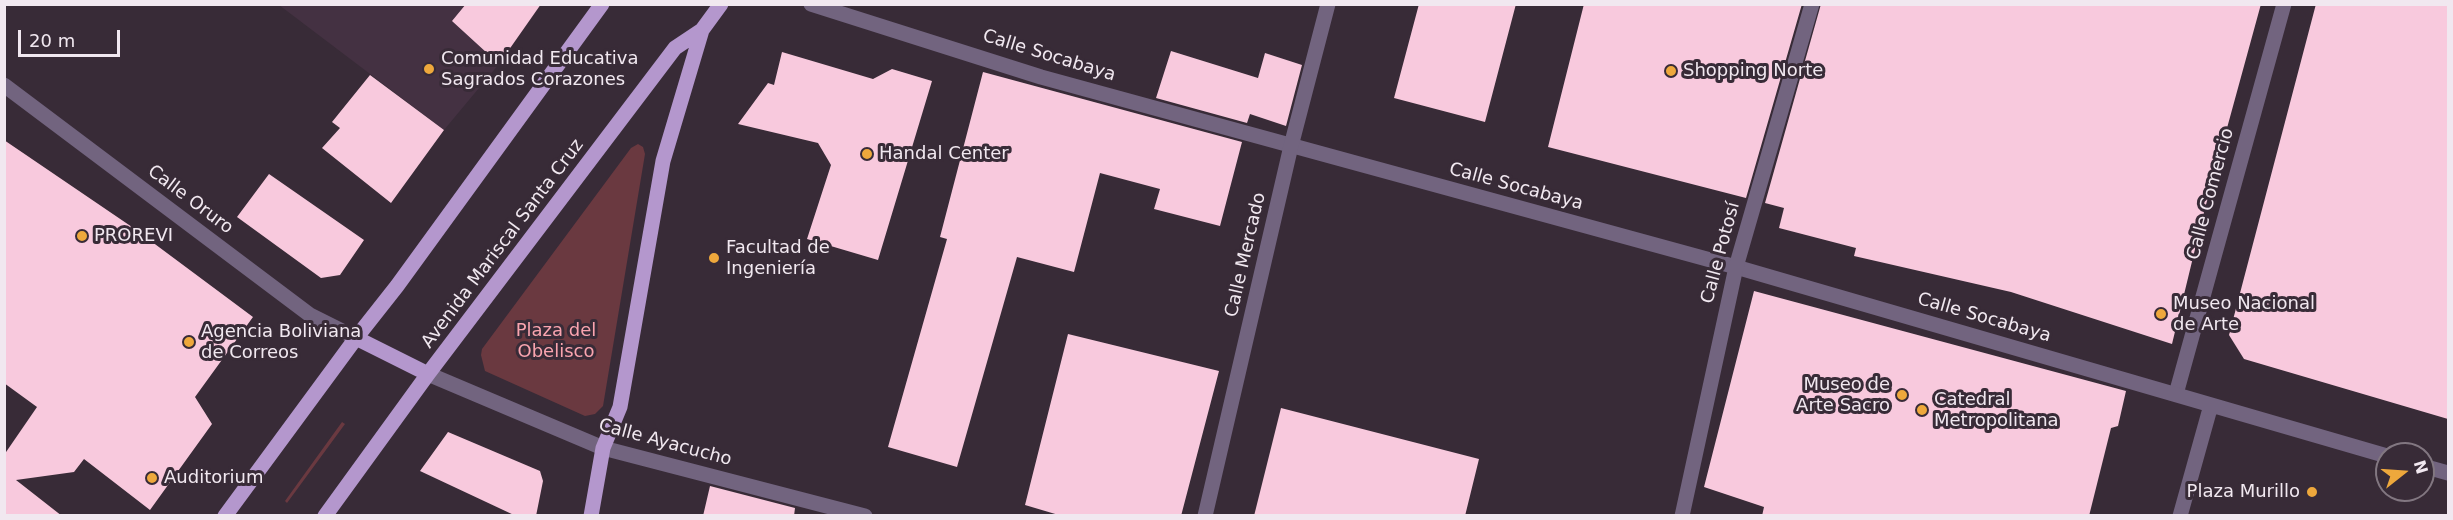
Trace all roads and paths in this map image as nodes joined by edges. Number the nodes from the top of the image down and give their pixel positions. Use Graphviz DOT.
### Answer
graph roads {
  1 [pos="602,4"];
  2 [pos="721,4"];
  3 [pos="811,4"];
  4 [pos="1328,4"];
  5 [pos="1812,4"];
  6 [pos="2284,4"];
  7 [pos="702,30"];
  8 [pos="4,85"];
  9 [pos="1291,146"];
  10 [pos="1736,267"];
  11 [pos="356,338"];
  12 [pos="428,374"];
  13 [pos="2176,394"];
  14 [pos="2211,405"];
  15 [pos="603,448"];
  16 [pos="2375,453"];
  17 [pos="225,516"];
  18 [pos="325,516"];
  19 [pos="591,516"];
  20 [pos="865,516"];
  21 [pos="1205,516"];
  22 [pos="1682,516"];
  23 [pos="2180,516"];
  1 -- 11 [label="main road"];
  2 -- 7 [label="main road, Avenida Mariscal Santa Cruz"];
  3 -- 9 [label="street, Calle Socabaya"];
  4 -- 9 [label="street, Calle Mercado"];
  5 -- 10 [label="street, Calle Potosí"];
  6 -- 13 [label="street, Calle Comercio"];
  7 -- 12 [label="main road, Avenida Mariscal Santa Cruz"];
  7 -- 15 [label="main road"];
  8 -- 11 [label="street, Calle Oruro"];
  9 -- 10 [label="street, Calle Socabaya"];
  9 -- 21 [label="street, Calle Mercado"];
  10 -- 13 [label="street, Calle Socabaya"];
  10 -- 22 [label="street, Calle Potosí"];
  11 -- 12 [label="main road"];
  11 -- 17 [label="main road"];
  12 -- 15 [label="street, Calle Ayacucho"];
  12 -- 18 [label="main road, Avenida Mariscal Santa Cruz"];
  13 -- 14 [label="street, Calle Socabaya"];
  14 -- 16 [label="street, Calle Socabaya"];
  14 -- 23 [label="street"];
  15 -- 19 [label="main road"];
  15 -- 20 [label="street, Calle Ayacucho"];
}
